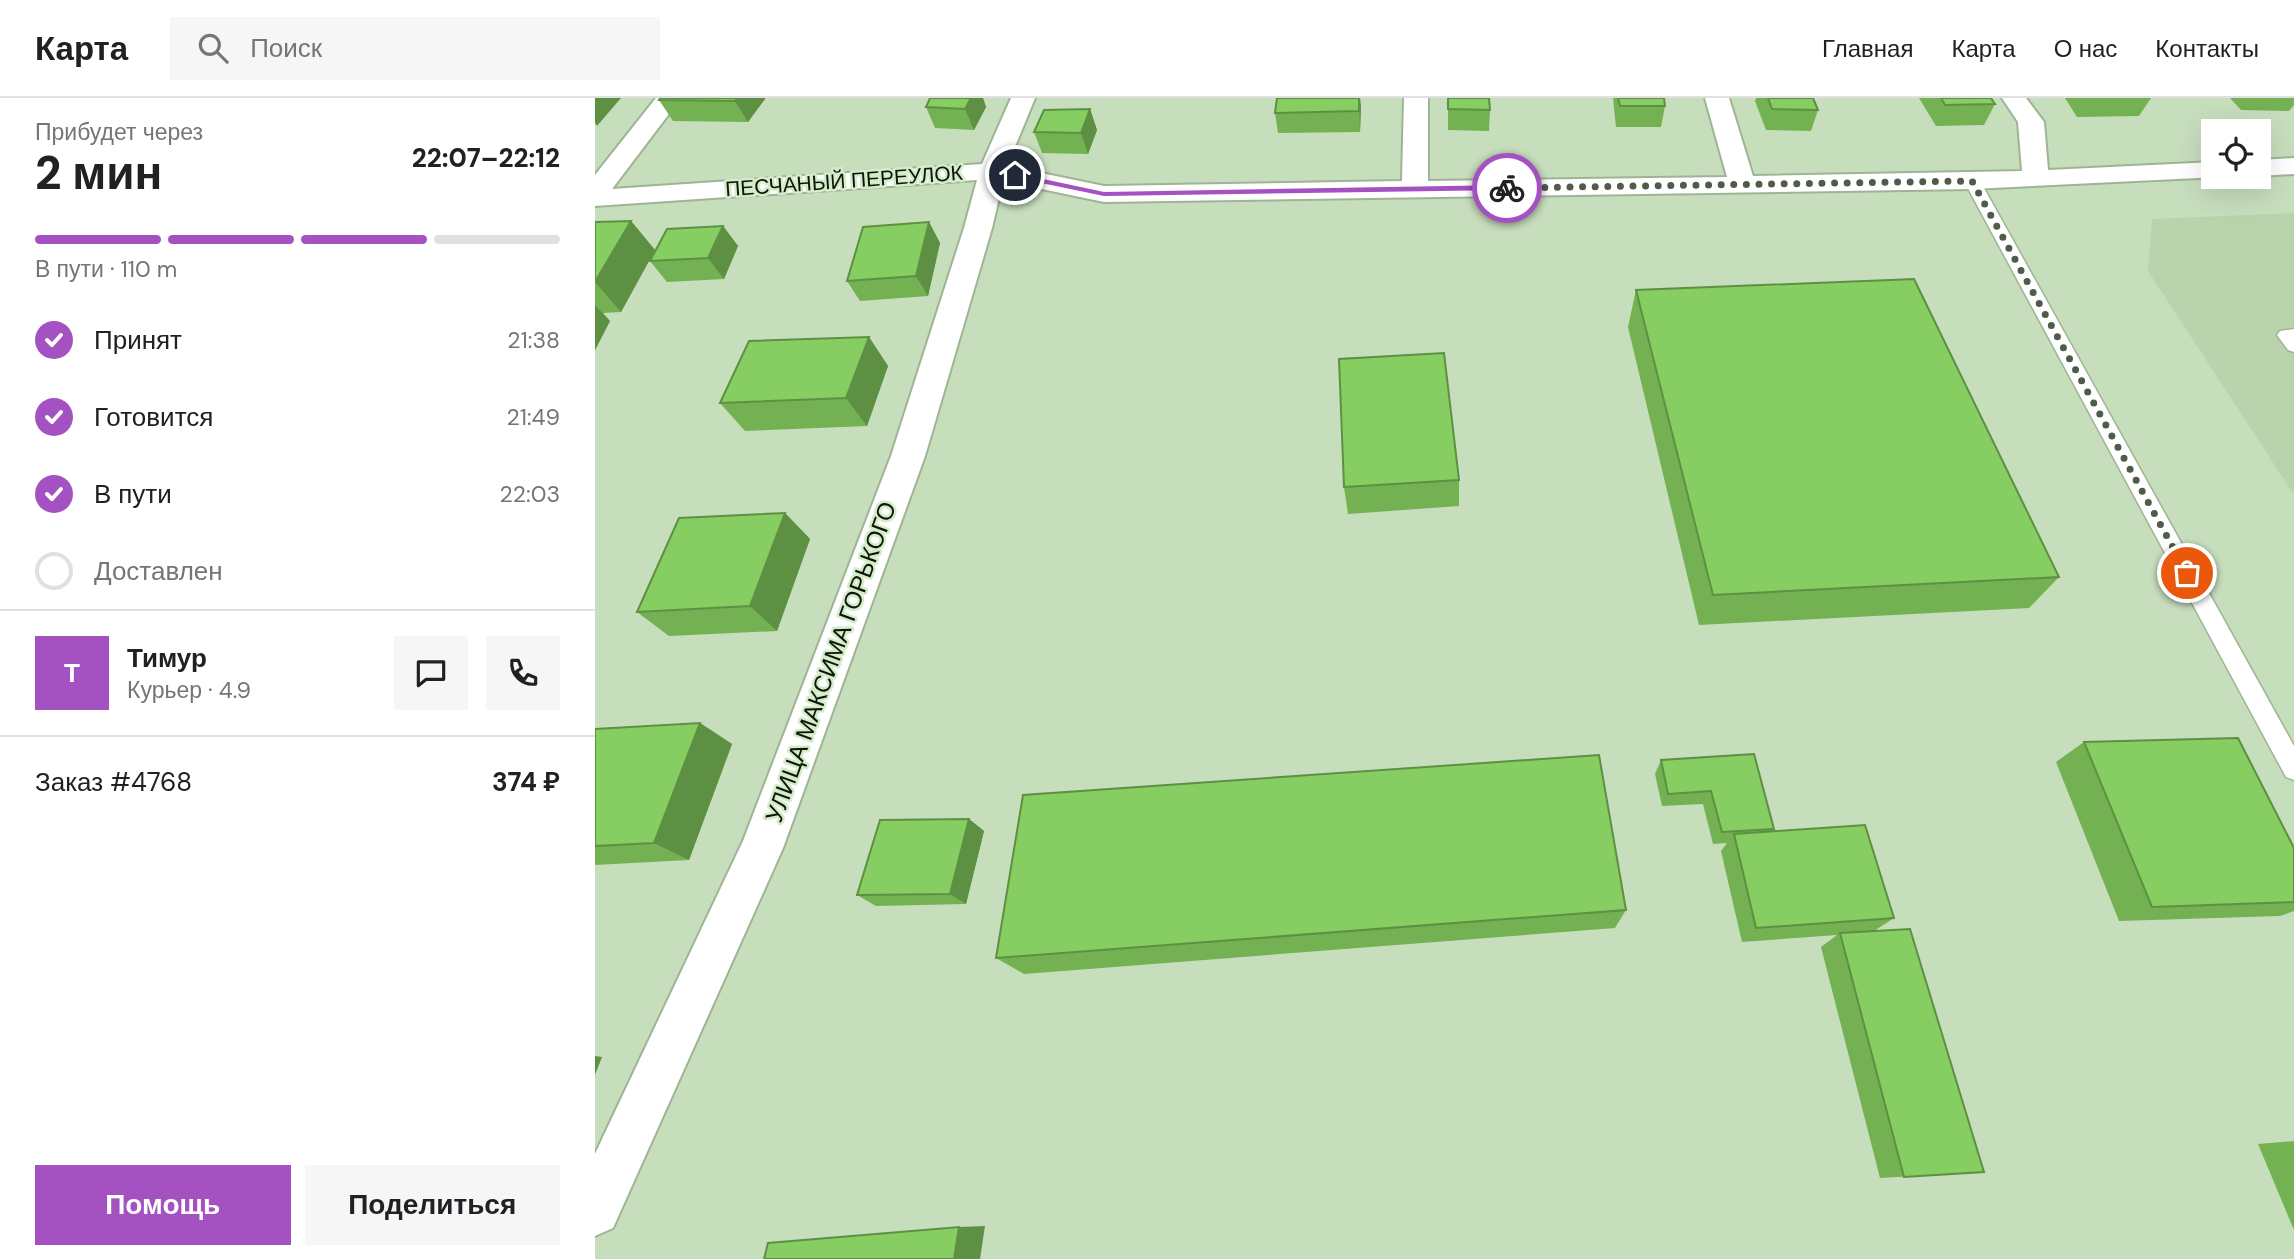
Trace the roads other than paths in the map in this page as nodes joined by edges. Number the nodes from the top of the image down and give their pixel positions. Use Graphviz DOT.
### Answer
graph roads {
  1 [pos="669,98"];
  2 [pos="1023,98"];
  3 [pos="1416,98"];
  4 [pos="1717,98"];
  5 [pos="2014,98"];
  6 [pos="2294,166"];
  7 [pos="2271,167"];
  8 [pos="992,171"];
  9 [pos="2201,171"];
  10 [pos="2036,178"];
  11 [pos="1972,181"];
  12 [pos="1742,184"];
  13 [pos="1415,189"];
  14 [pos="595,196"];
  15 [pos="2294,335"];
  16 [pos="2294,346"];
  17 [pos="2294,769"];
  18 [pos="595,1210"];
  1 -- 14 [label="street"];
  2 -- 8 [label="street, УЛИЦА МАКСИМА ГОРЬКОГО"];
  3 -- 13 [label="street"];
  4 -- 12 [label="street"];
  5 -- 10 [label="street"];
  6 -- 7 [label="street"];
  8 -- 13 [label="street, ПЕСЧАНЫЙ ПЕРЕУЛОК"];
  8 -- 14 [label="street, ПЕСЧАНЫЙ ПЕРЕУЛОК"];
  8 -- 18 [label="street, УЛИЦА МАКСИМА ГОРЬКОГО"];
  9 -- 10 [label="street, ПЕСЧАНЫЙ ПЕРЕУЛОК"];
  10 -- 11 [label="street, ПЕСЧАНЫЙ ПЕРЕУЛОК"];
  11 -- 12 [label="street, ПЕСЧАНЫЙ ПЕРЕУЛОК"];
  11 -- 17 [label="lane"];
  12 -- 13 [label="street, ПЕСЧАНЫЙ ПЕРЕУЛОК"];
  15 -- 16 [label="lane"];
}
